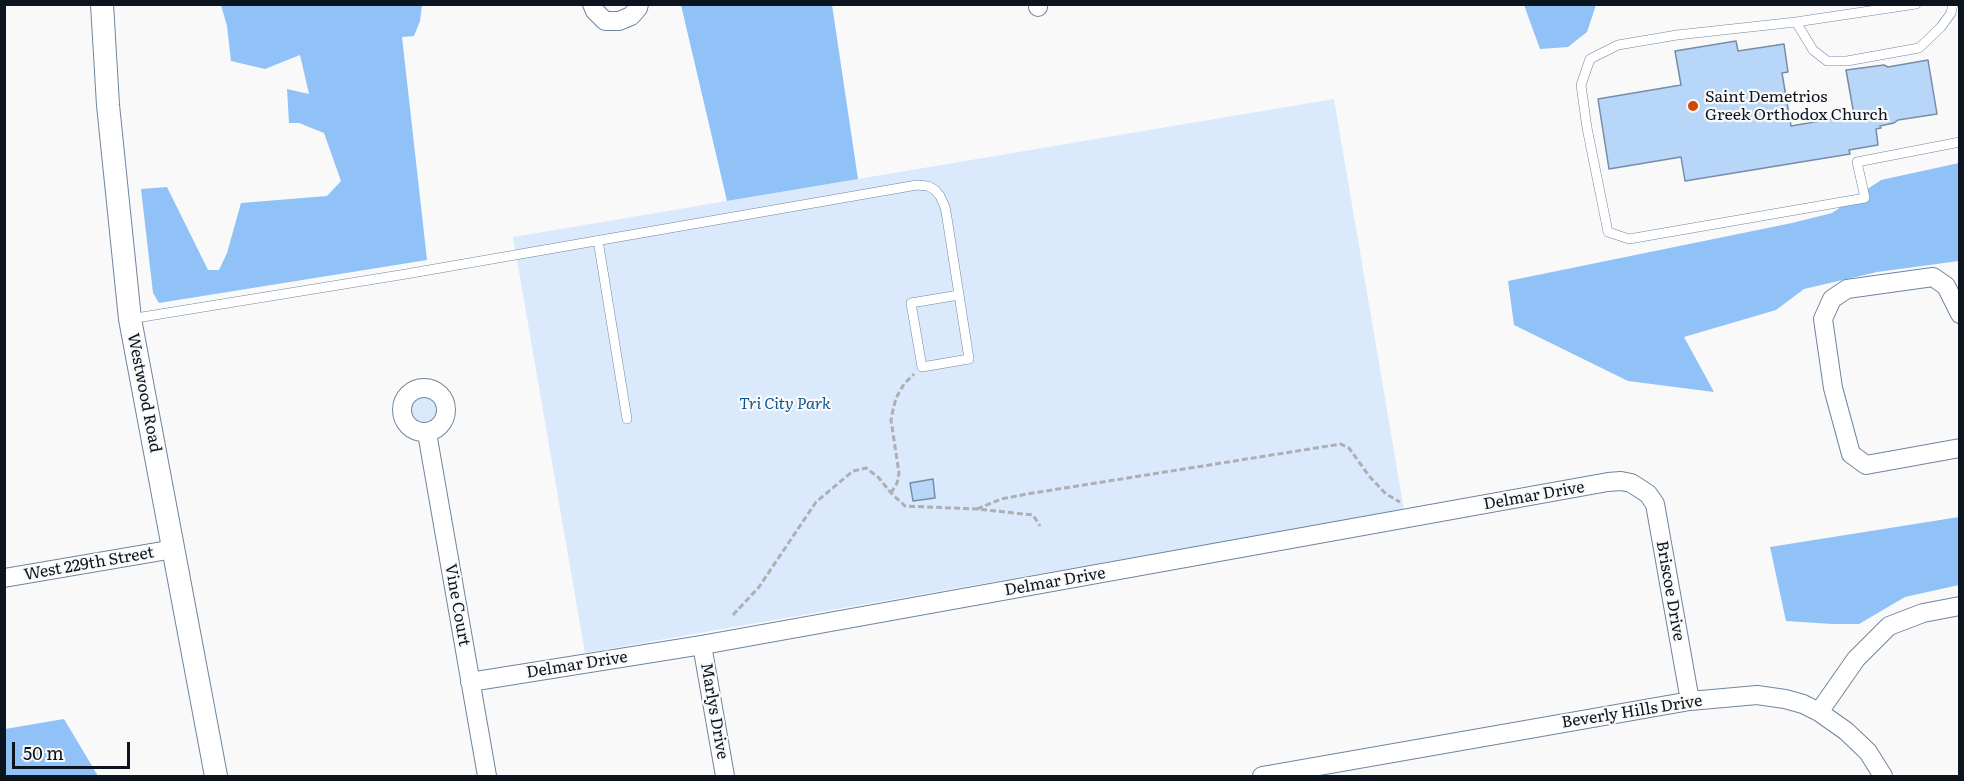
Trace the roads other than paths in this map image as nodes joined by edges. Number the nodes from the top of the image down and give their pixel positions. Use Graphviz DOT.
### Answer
graph roads {
  1 [pos="102,4"];
  2 [pos="592,4"];
  3 [pos="639,4"];
  4 [pos="1916,4"];
  5 [pos="1953,4"];
  6 [pos="1796,22"];
  7 [pos="1959,142"];
  8 [pos="598,240"];
  9 [pos="959,295"];
  10 [pos="1959,314"];
  11 [pos="130,319"];
  12 [pos="627,419"];
  13 [pos="427,433"];
  14 [pos="1959,448"];
  15 [pos="1639,488"];
  16 [pos="174,549"];
  17 [pos="4,578"];
  18 [pos="1959,606"];
  19 [pos="702,645"];
  20 [pos="470,682"];
  21 [pos="1690,701"];
  22 [pos="1820,712"];
  23 [pos="216,777"];
  24 [pos="487,777"];
  25 [pos="725,777"];
  26 [pos="1262,777"];
  27 [pos="1883,777"];
  1 -- 11 [label="street, Westwood Road"];
  2 -- 3 [label="street"];
  4 -- 6 [label="lane"];
  5 -- 6 [label="lane"];
  6 -- 7 [label="lane"];
  8 -- 9 [label="lane"];
  8 -- 11 [label="lane"];
  8 -- 12 [label="lane"];
  9 -- 9 [label="lane"];
  10 -- 14 [label="street"];
  11 -- 16 [label="street, Westwood Road"];
  13 -- 20 [label="street, Vine Court"];
  15 -- 19 [label="street, Delmar Drive"];
  15 -- 21 [label="street, Briscoe Drive"];
  16 -- 17 [label="street, West 229th Street"];
  16 -- 23 [label="street, Westwood Road"];
  18 -- 22 [label="street"];
  19 -- 20 [label="street, Delmar Drive"];
  19 -- 25 [label="street, Marlys Drive"];
  20 -- 24 [label="street, Vine Court"];
  21 -- 22 [label="street, Beverly Hills Drive"];
  21 -- 26 [label="street, Beverly Hills Drive"];
  22 -- 27 [label="street, Beverly Hills Drive"];
}
